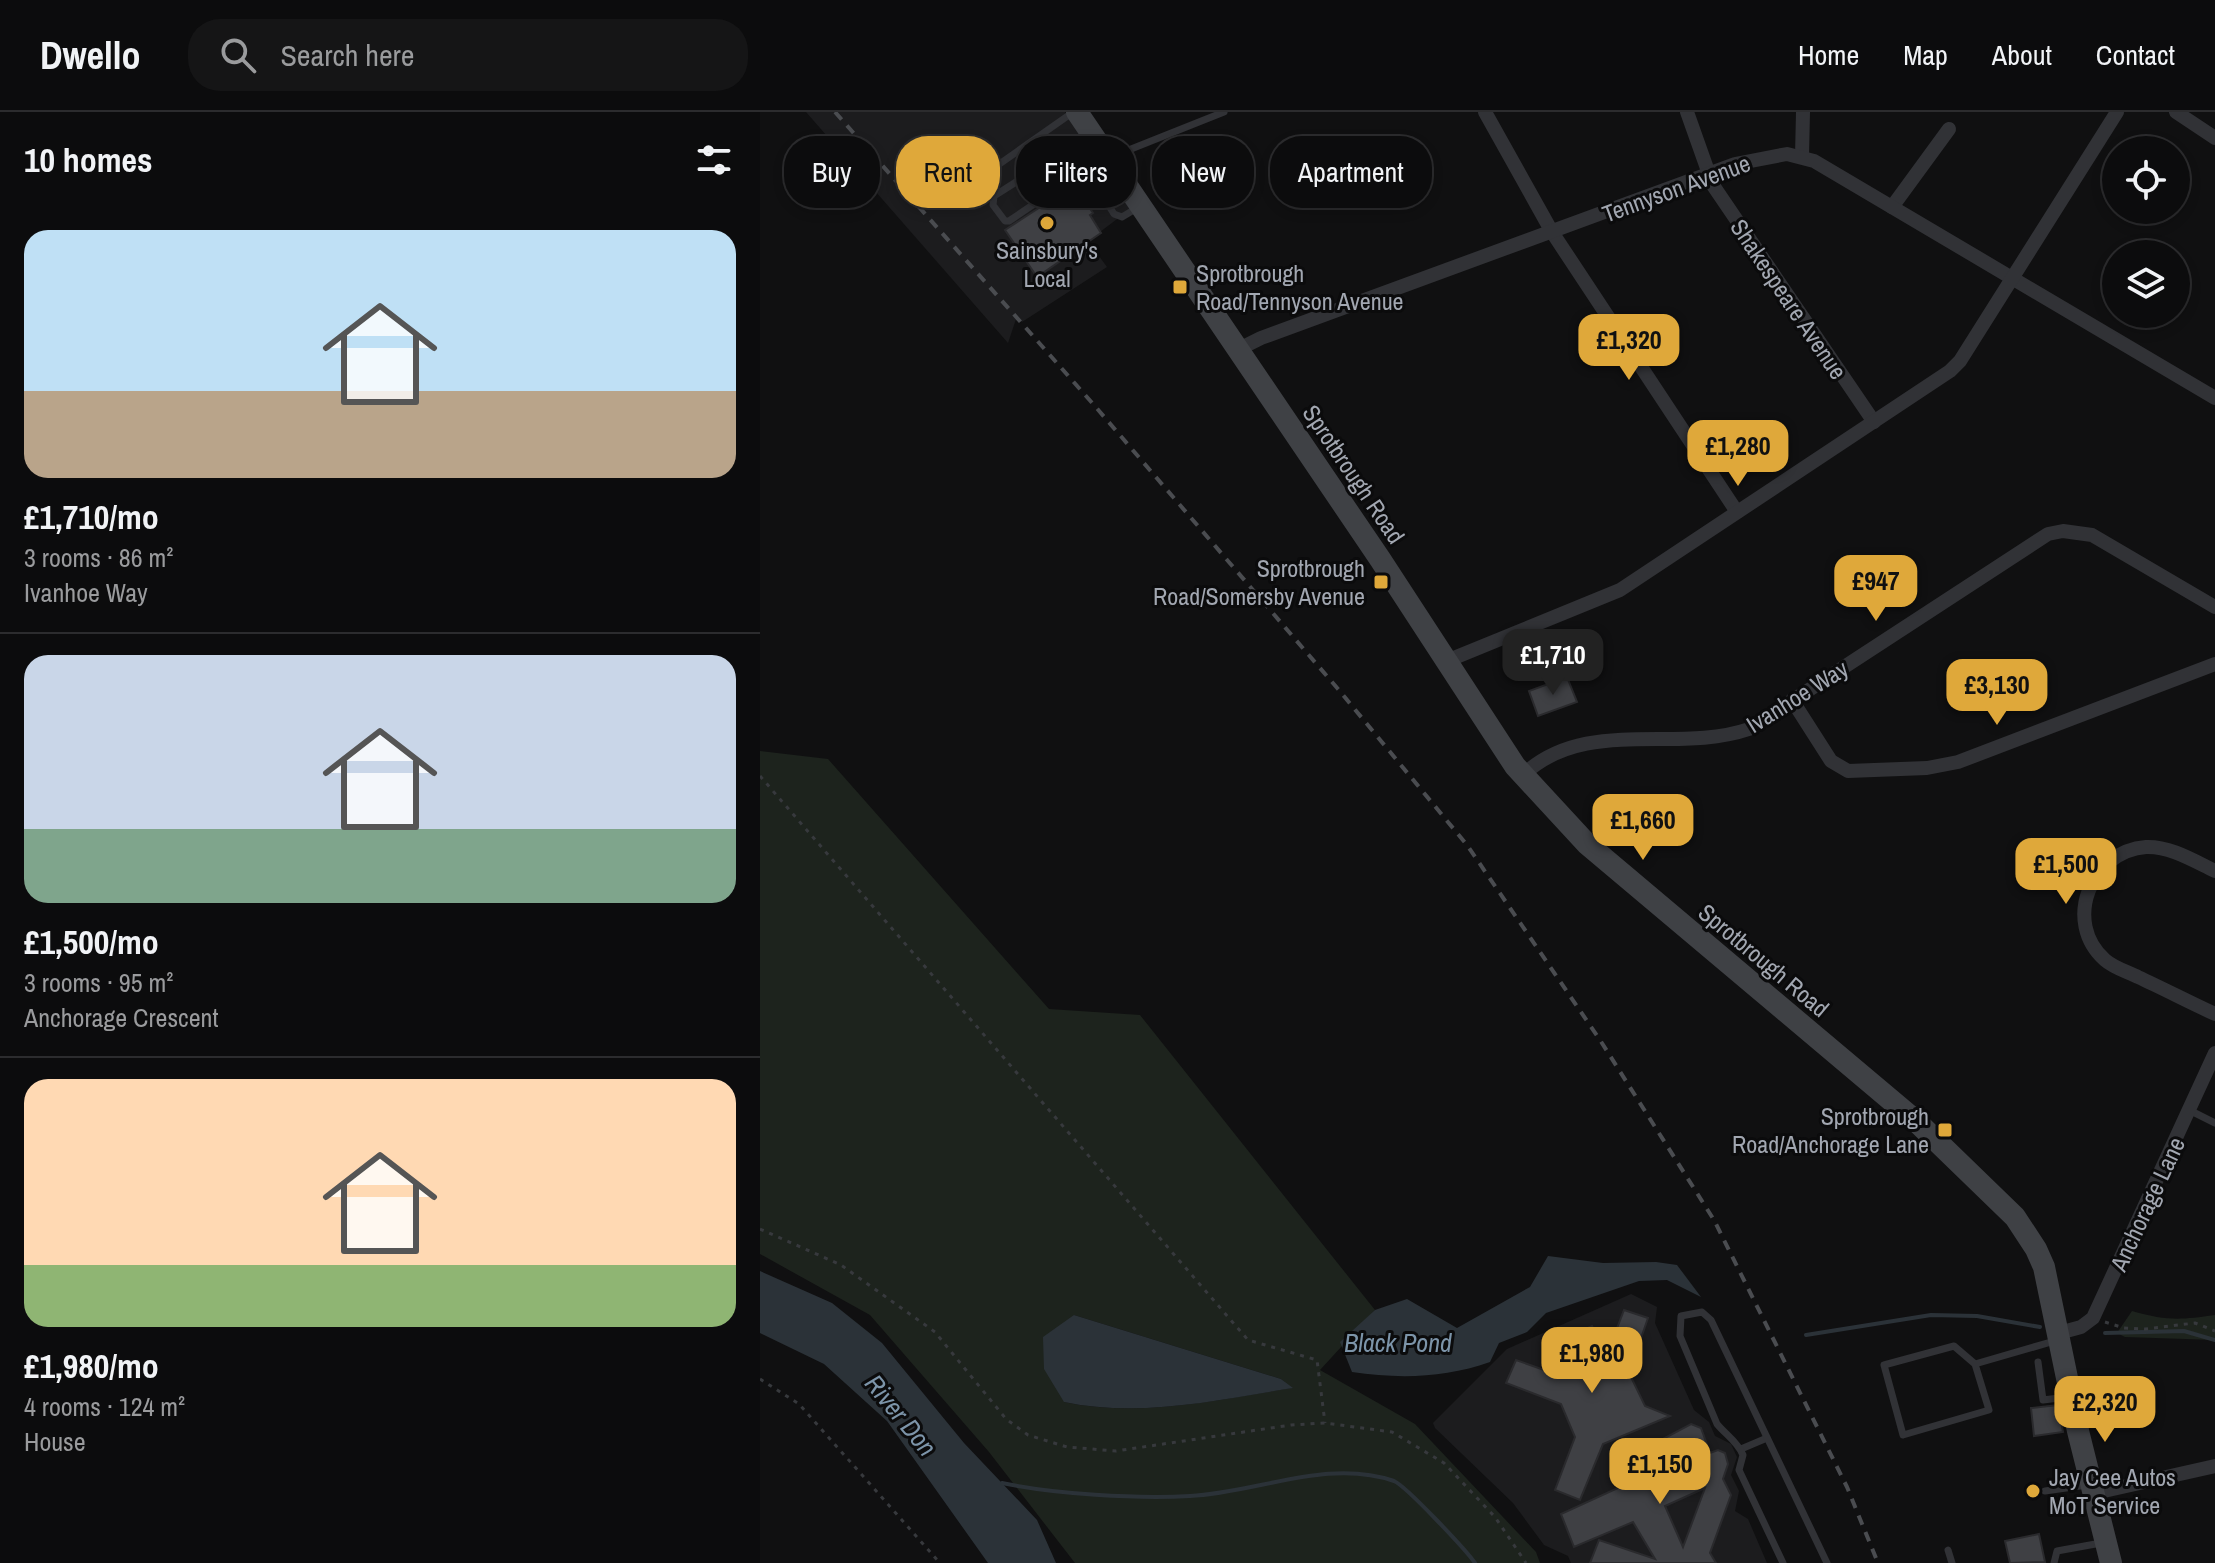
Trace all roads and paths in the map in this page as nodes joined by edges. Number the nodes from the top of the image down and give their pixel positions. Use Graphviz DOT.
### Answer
graph roads {
  1 [pos="1076,112"];
  2 [pos="1224,112"];
  3 [pos="1485,112"];
  4 [pos="1687,112"];
  5 [pos="1803,112"];
  6 [pos="2117,112"];
  7 [pos="2176,112"];
  8 [pos="1949,129"];
  9 [pos="1092,134"];
  10 [pos="1089,136"];
  11 [pos="2215,138"];
  12 [pos="1136,146"];
  13 [pos="1802,156"];
  14 [pos="1000,164"];
  15 [pos="1708,174"];
  16 [pos="1016,182"];
  17 [pos="1136,200"];
  18 [pos="1140,206"];
  19 [pos="1892,207"];
  20 [pos="1028,208"];
  21 [pos="1111,208"];
  22 [pos="1136,208"];
  23 [pos="1136,208"];
  24 [pos="1552,232"];
  25 [pos="2012,279"];
  26 [pos="1239,349"];
  27 [pos="2215,398"];
  28 [pos="1874,422"];
  29 [pos="1737,512"];
  30 [pos="2215,607"];
  31 [pos="1444,662"];
  32 [pos="2215,664"];
  33 [pos="1792,700"];
  34 [pos="1523,775"];
  35 [pos="760,776"];
  36 [pos="2215,871"];
  37 [pos="2215,1014"];
  38 [pos="2215,1053"];
  39 [pos="2189,1110"];
  40 [pos="2215,1123"];
  41 [pos="760,1229"];
  42 [pos="2093,1318"];
  43 [pos="2215,1331"];
  44 [pos="2059,1337"];
  45 [pos="2038,1362"];
  46 [pos="1975,1364"];
  47 [pos="760,1379"];
  48 [pos="2071,1396"];
  49 [pos="1325,1423"];
  50 [pos="1767,1438"];
  51 [pos="1741,1449"];
  52 [pos="2215,1466"];
  53 [pos="2094,1489"];
  54 [pos="2045,1491"];
  55 [pos="1948,1550"];
  56 [pos="2108,1553"];
  57 [pos="940,1563"];
  58 [pos="1526,1563"];
  59 [pos="1783,1563"];
  60 [pos="1827,1563"];
  61 [pos="1952,1563"];
  62 [pos="2054,1563"];
  1 -- 9 [label="street, Sprotbrough Road"];
  1 -- 14 [label="lane"];
  2 -- 12 [label="lane"];
  3 -- 24 [label="street"];
  4 -- 15 [label="street, Shakespeare Avenue"];
  5 -- 13 [label="street"];
  6 -- 25 [label="street"];
  7 -- 11 [label="street"];
  8 -- 19 [label="street"];
  9 -- 10 [label="lane"];
  13 -- 15 [label="street, Tennyson Avenue"];
  13 -- 19 [label="street"];
  15 -- 24 [label="street, Tennyson Avenue"];
  15 -- 28 [label="street, Shakespeare Avenue"];
  16 -- 20 [label="lane"];
  17 -- 18 [label="street, Sprotbrough Road"];
  18 -- 22 [label="lane"];
  18 -- 26 [label="street, Sprotbrough Road"];
  19 -- 25 [label="street"];
  21 -- 23 [label="lane"];
  24 -- 26 [label="street, Tennyson Avenue"];
  24 -- 29 [label="street"];
  25 -- 27 [label="street"];
  25 -- 28 [label="street"];
  26 -- 31 [label="street, Sprotbrough Road"];
  28 -- 29 [label="street"];
  29 -- 31 [label="street"];
  30 -- 33 [label="street, Ivanhoe Way"];
  31 -- 34 [label="street, Sprotbrough Road"];
  32 -- 33 [label="street"];
  33 -- 34 [label="street, Ivanhoe Way"];
  34 -- 44 [label="street, Sprotbrough Road"];
  35 -- 49 [label="path"];
  36 -- 37 [label="street"];
  38 -- 39 [label="street, Anchorage Lane"];
  39 -- 40 [label="lane"];
  39 -- 42 [label="street, Anchorage Lane"];
  41 -- 49 [label="path"];
  42 -- 43 [label="path"];
  42 -- 44 [label="street"];
  44 -- 46 [label="lane"];
  44 -- 48 [label="street, Sprotbrough Road"];
  45 -- 48 [label="lane"];
  46 -- 46 [label="lane"];
  47 -- 57 [label="path"];
  48 -- 53 [label="street, Sprotbrough Road"];
  49 -- 58 [label="path"];
  50 -- 51 [label="lane"];
  50 -- 51 [label="lane"];
  50 -- 60 [label="lane"];
  51 -- 59 [label="lane"];
  52 -- 53 [label="street"];
  53 -- 54 [label="lane"];
  53 -- 56 [label="street, Sprotbrough Road"];
  55 -- 61 [label="lane"];
  56 -- 62 [label="lane"];
}
